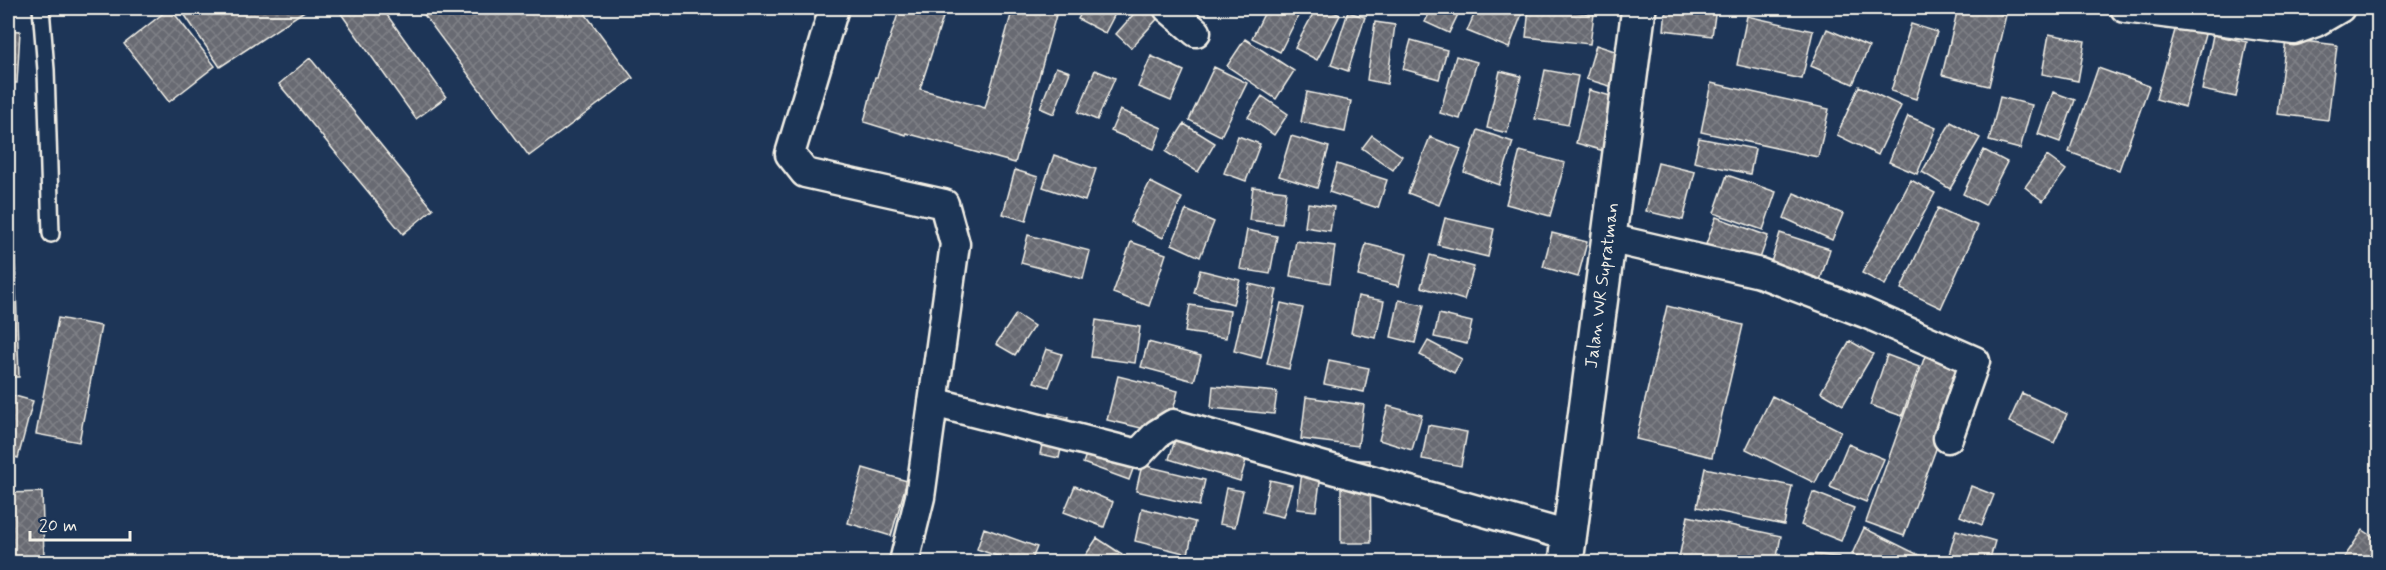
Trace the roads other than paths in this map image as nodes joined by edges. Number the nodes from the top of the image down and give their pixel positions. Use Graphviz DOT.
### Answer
graph roads {
  1 [pos="41,8"];
  2 [pos="834,8"];
  3 [pos="1168,8"];
  4 [pos="1639,8"];
  5 [pos="2126,8"];
  6 [pos="2340,8"];
  7 [pos="1196,32"];
  8 [pos="51,234"];
  9 [pos="1608,238"];
  10 [pos="933,402"];
  11 [pos="1948,438"];
  12 [pos="1568,549"];
  13 [pos="904,562"];
  1 -- 8 [label="lane"];
  2 -- 10 [label="street"];
  3 -- 7 [label="street"];
  4 -- 9 [label="main road, Jalan WR Supratman"];
  5 -- 6 [label="street"];
  9 -- 11 [label="street"];
  9 -- 12 [label="main road, Jalan WR Supratman"];
  10 -- 12 [label="street"];
  10 -- 13 [label="street"];
}
